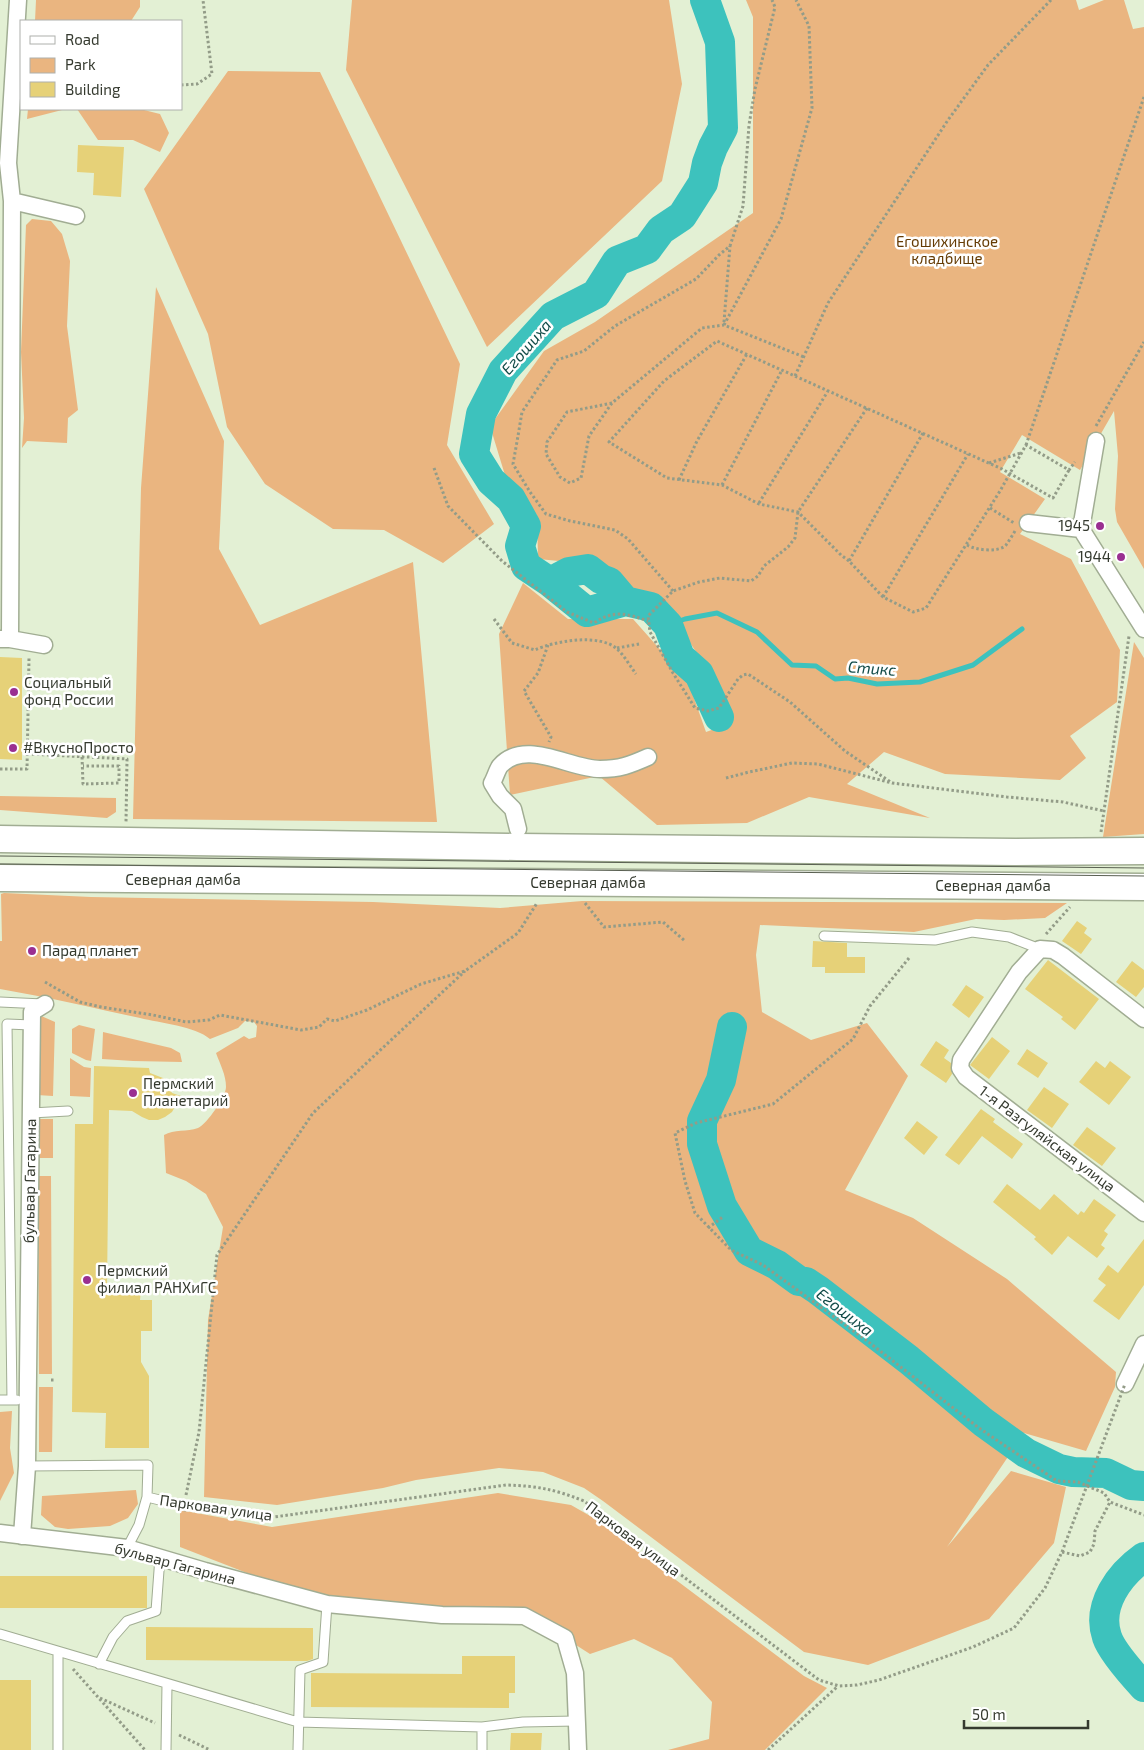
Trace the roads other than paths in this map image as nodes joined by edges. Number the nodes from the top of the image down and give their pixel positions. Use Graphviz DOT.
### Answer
graph roads {
  1 [pos="18,0"];
  2 [pos="4,163"];
  3 [pos="6,201"];
  4 [pos="76,216"];
  5 [pos="1096,435"];
  6 [pos="1028,522"];
  7 [pos="1081,529"];
  8 [pos="1144,628"];
  9 [pos="5,639"];
  10 [pos="37,643"];
  11 [pos="648,757"];
  12 [pos="518,829"];
  13 [pos="0,838"];
  14 [pos="1144,851"];
  15 [pos="0,878"];
  16 [pos="1144,887"];
  17 [pos="824,936"];
  18 [pos="1040,949"];
  19 [pos="0,1002"];
  20 [pos="45,1004"];
  21 [pos="1144,1019"];
  22 [pos="32,1025"];
  23 [pos="68,1111"];
  24 [pos="31,1113"];
  25 [pos="1144,1213"];
  26 [pos="1144,1344"];
  27 [pos="1125,1384"];
  28 [pos="0,1400"];
  29 [pos="20,1400"];
  30 [pos="27,1466"];
  31 [pos="147,1497"];
  32 [pos="184,1506"];
  33 [pos="0,1532"];
  34 [pos="22,1536"];
  35 [pos="127,1548"];
  36 [pos="160,1557"];
  37 [pos="327,1604"];
  38 [pos="0,1634"];
  39 [pos="58,1652"];
  40 [pos="98,1664"];
  41 [pos="167,1684"];
  42 [pos="576,1721"];
  43 [pos="298,1722"];
  44 [pos="482,1728"];
  45 [pos="58,1750"];
  46 [pos="166,1750"];
  47 [pos="298,1750"];
  48 [pos="482,1750"];
  49 [pos="578,1750"];
  1 -- 2 [label="street"];
  2 -- 3 [label="street"];
  3 -- 4 [label="street"];
  3 -- 9 [label="street"];
  5 -- 7 [label="street"];
  6 -- 7 [label="street"];
  7 -- 8 [label="street"];
  9 -- 10 [label="street"];
  11 -- 12 [label="street"];
  13 -- 14 [label="main road"];
  15 -- 16 [label="main road, Северная дамба"];
  17 -- 18 [label="lane"];
  18 -- 21 [label="street"];
  18 -- 25 [label="street, 1-я Разгуляйская улица"];
  19 -- 20 [label="lane"];
  20 -- 22 [label="street, бульвар Гагарина"];
  22 -- 24 [label="street, бульвар Гагарина"];
  22 -- 29 [label="lane"];
  23 -- 24 [label="lane"];
  24 -- 29 [label="street, бульвар Гагарина"];
  26 -- 27 [label="street"];
  28 -- 29 [label="lane"];
  29 -- 30 [label="street, бульвар Гагарина"];
  30 -- 31 [label="lane"];
  30 -- 34 [label="street, бульвар Гагарина"];
  31 -- 32 [label="lane, Парковая улица"];
  31 -- 35 [label="lane, Парковая улица"];
  33 -- 34 [label="street"];
  34 -- 35 [label="street, бульвар Гагарина"];
  35 -- 36 [label="street, бульвар Гагарина"];
  36 -- 37 [label="street, бульвар Гагарина"];
  36 -- 40 [label="lane"];
  37 -- 42 [label="street, бульвар Гагарина"];
  37 -- 43 [label="lane"];
  38 -- 39 [label="lane"];
  39 -- 40 [label="lane"];
  39 -- 45 [label="lane"];
  40 -- 41 [label="lane"];
  41 -- 43 [label="lane"];
  41 -- 46 [label="lane"];
  42 -- 44 [label="lane"];
  42 -- 49 [label="street, бульвар Гагарина"];
  43 -- 44 [label="lane"];
  43 -- 47 [label="lane"];
  44 -- 48 [label="lane"];
}
